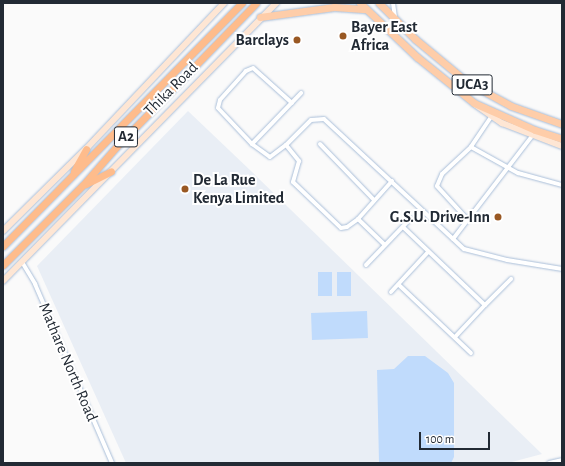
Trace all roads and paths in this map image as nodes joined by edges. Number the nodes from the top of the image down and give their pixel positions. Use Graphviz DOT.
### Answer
graph roads {
  1 [pos="224,3"];
  2 [pos="242,3"];
  3 [pos="256,3"];
  4 [pos="276,3"];
  5 [pos="360,3"];
  6 [pos="379,3"];
  7 [pos="393,3"];
  8 [pos="366,9"];
  9 [pos="260,17"];
  10 [pos="396,21"];
  11 [pos="300,93"];
  12 [pos="292,103"];
  13 [pos="474,103"];
  14 [pos="491,117"];
  15 [pos="562,124"];
  16 [pos="532,136"];
  17 [pos="562,139"];
  18 [pos="252,144"];
  19 [pos="320,144"];
  20 [pos="286,145"];
  21 [pos="562,146"];
  22 [pos="471,147"];
  23 [pos="86,149"];
  24 [pos="508,168"];
  25 [pos="111,171"];
  26 [pos="72,175"];
  27 [pos="392,181"];
  28 [pos="84,185"];
  29 [pos="562,185"];
  30 [pos="374,200"];
  31 [pos="412,218"];
  32 [pos="358,219"];
  33 [pos="468,220"];
  34 [pos="403,227"];
  35 [pos="3,231"];
  36 [pos="453,239"];
  37 [pos="384,244"];
  38 [pos="3,246"];
  39 [pos="428,252"];
  40 [pos="22,262"];
  41 [pos="3,265"];
  42 [pos="366,265"];
  43 [pos="562,269"];
  44 [pos="511,279"];
  45 [pos="3,281"];
  46 [pos="399,285"];
  47 [pos="391,292"];
  48 [pos="485,305"];
  49 [pos="455,337"];
  50 [pos="471,353"];
  51 [pos="562,460"];
  52 [pos="112,463"];
  53 [pos="549,463"];
  1 -- 23 [label="main road, Thika Road"];
  2 -- 26 [label="highway, Thika Road / A2"];
  3 -- 28 [label="highway, Thika Road / A2"];
  4 -- 9 [label="main road, Thika Road"];
  5 -- 8 [label="main road"];
  6 -- 10 [label="main road, UCA3"];
  7 -- 10 [label="street"];
  8 -- 9 [label="main road"];
  8 -- 13 [label="main road, UCA3"];
  9 -- 25 [label="main road, Thika Road"];
  10 -- 15 [label="main road, UCA3"];
  11 -- 12 [label="street"];
  12 -- 18 [label="street"];
  12 -- 18 [label="street"];
  13 -- 14 [label="main road, UCA3"];
  13 -- 17 [label="main road, UCA3"];
  14 -- 16 [label="main road, UCA3"];
  14 -- 22 [label="street"];
  16 -- 21 [label="main road, UCA3"];
  16 -- 24 [label="street"];
  18 -- 20 [label="street"];
  19 -- 30 [label="street"];
  20 -- 27 [label="street"];
  20 -- 32 [label="street"];
  22 -- 24 [label="street"];
  22 -- 33 [label="street"];
  23 -- 26 [label="highway"];
  23 -- 35 [label="main road, Thika Road"];
  24 -- 29 [label="street"];
  24 -- 33 [label="street"];
  25 -- 28 [label="highway"];
  25 -- 40 [label="main road, Thika Road"];
  26 -- 38 [label="highway, Thika Road / A2"];
  27 -- 30 [label="street"];
  27 -- 36 [label="street"];
  28 -- 41 [label="highway, Thika Road / A2"];
  30 -- 32 [label="street"];
  31 -- 34 [label="street"];
  32 -- 37 [label="street"];
  33 -- 36 [label="street"];
  34 -- 37 [label="street"];
  34 -- 39 [label="street"];
  36 -- 43 [label="street"];
  37 -- 42 [label="street"];
  39 -- 46 [label="street"];
  39 -- 48 [label="street"];
  40 -- 45 [label="main road, Thika Road"];
  40 -- 52 [label="street, Mathare North Road"];
  44 -- 48 [label="street"];
  46 -- 47 [label="street"];
  46 -- 49 [label="street"];
  48 -- 49 [label="street"];
  49 -- 50 [label="street"];
  51 -- 53 [label="street"];
}
